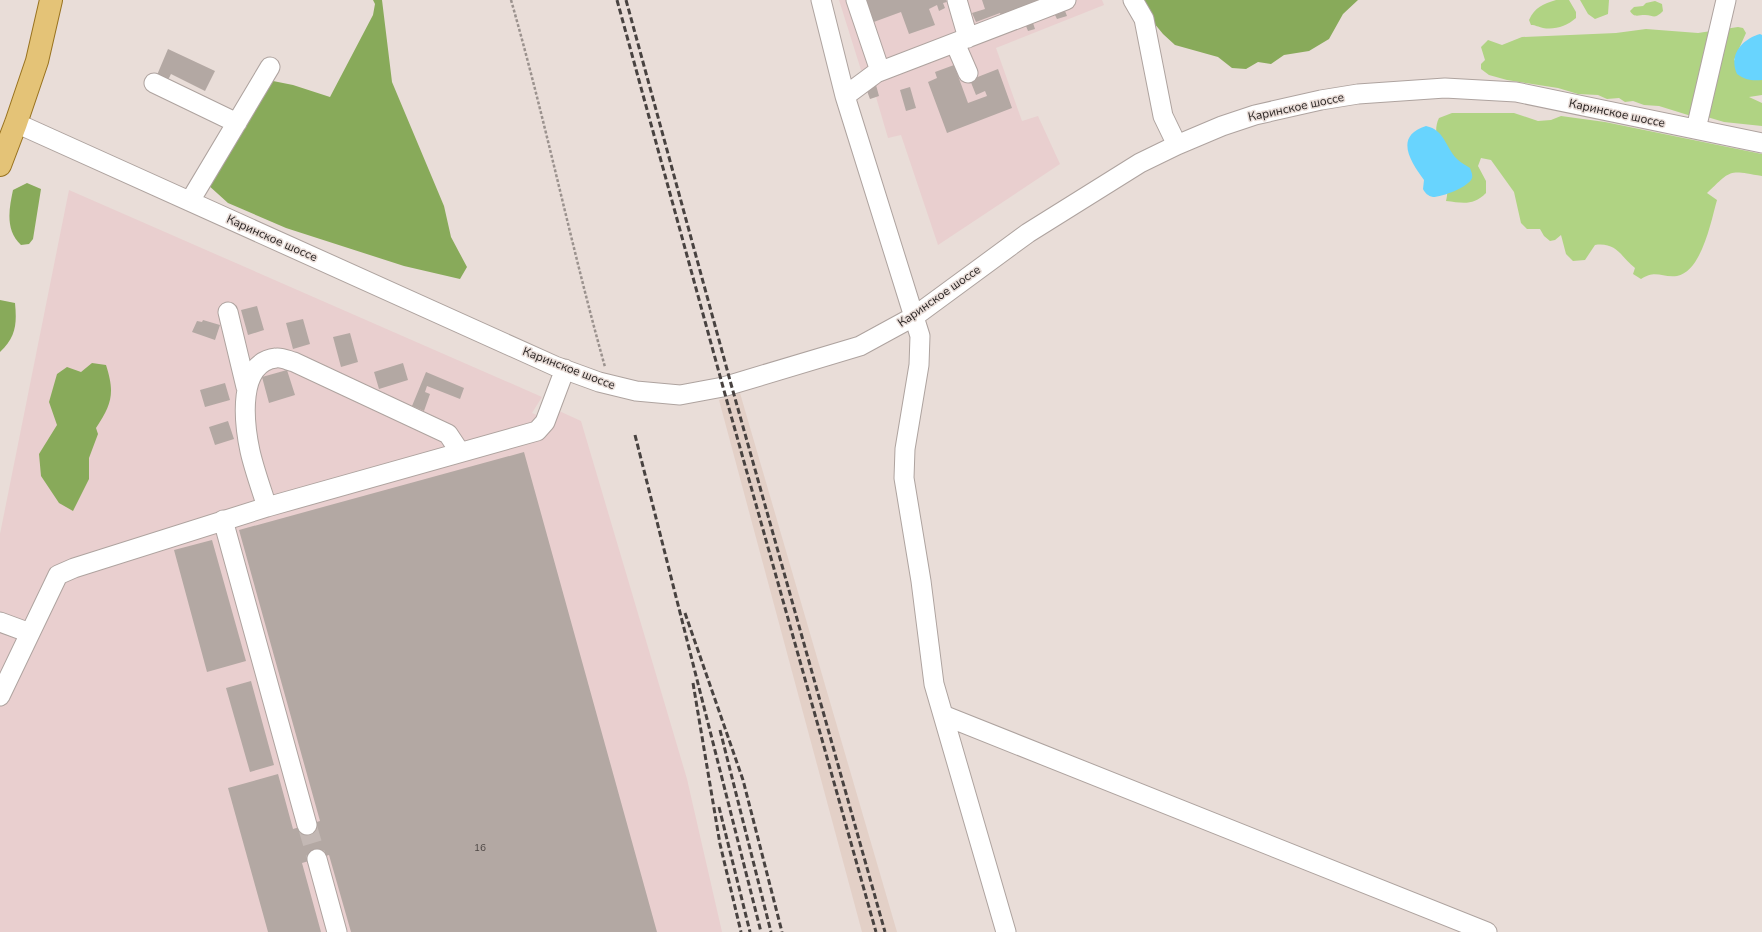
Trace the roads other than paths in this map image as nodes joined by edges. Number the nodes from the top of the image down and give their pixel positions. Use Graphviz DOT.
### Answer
graph roads {
  1 [pos="50,0"];
  2 [pos="821,0"];
  3 [pos="856,0"];
  4 [pos="957,0"];
  5 [pos="1063,0"];
  6 [pos="1133,0"];
  7 [pos="1726,0"];
  8 [pos="962,40"];
  9 [pos="270,67"];
  10 [pos="880,72"];
  11 [pos="968,73"];
  12 [pos="154,83"];
  13 [pos="845,96"];
  14 [pos="16,123"];
  15 [pos="237,123"];
  16 [pos="1696,129"];
  17 [pos="1762,143"];
  18 [pos="1176,145"];
  19 [pos="0,165"];
  20 [pos="190,201"];
  21 [pos="228,312"];
  22 [pos="915,316"];
  23 [pos="565,369"];
  24 [pos="246,387"];
  25 [pos="460,452"];
  26 [pos="267,507"];
  27 [pos="222,520"];
  28 [pos="0,622"];
  29 [pos="30,633"];
  30 [pos="0,696"];
  31 [pos="943,715"];
  32 [pos="307,825"];
  33 [pos="317,859"];
  34 [pos="337,932"];
  35 [pos="1006,932"];
  36 [pos="1487,932"];
  1 -- 14 [label="main road"];
  2 -- 13 [label="street"];
  3 -- 10 [label="street"];
  4 -- 8 [label="street"];
  5 -- 8 [label="street"];
  6 -- 18 [label="street"];
  7 -- 16 [label="street"];
  8 -- 10 [label="street"];
  8 -- 11 [label="street"];
  9 -- 15 [label="street"];
  10 -- 13 [label="street"];
  12 -- 15 [label="street"];
  13 -- 22 [label="street"];
  14 -- 19 [label="main road"];
  14 -- 20 [label="street, Каринское шоссе"];
  15 -- 20 [label="street"];
  16 -- 17 [label="street, Каринское шоссе"];
  16 -- 18 [label="street, Каринское шоссе"];
  18 -- 22 [label="street, Каринское шоссе"];
  20 -- 23 [label="street, Каринское шоссе"];
  21 -- 24 [label="street"];
  22 -- 23 [label="street, Каринское шоссе"];
  22 -- 31 [label="street"];
  23 -- 25 [label="street"];
  24 -- 25 [label="street"];
  24 -- 26 [label="street"];
  25 -- 26 [label="street"];
  26 -- 27 [label="street"];
  27 -- 29 [label="street"];
  27 -- 32 [label="street"];
  28 -- 29 [label="street"];
  29 -- 30 [label="street"];
  31 -- 35 [label="street"];
  31 -- 36 [label="street"];
  33 -- 34 [label="street"];
}
